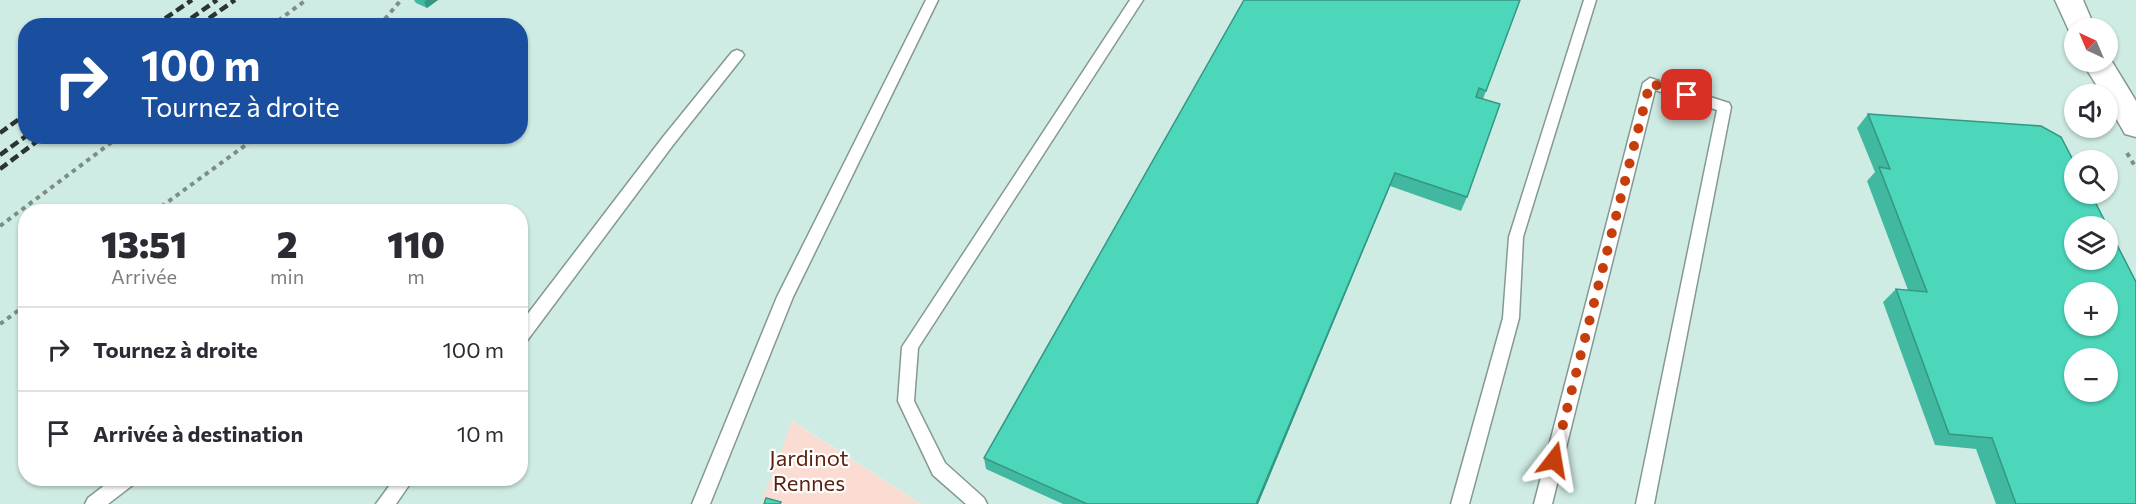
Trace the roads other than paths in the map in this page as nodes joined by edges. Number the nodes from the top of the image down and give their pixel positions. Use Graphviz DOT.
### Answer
graph roads {
  1 [pos="932,0"];
  2 [pos="1137,0"];
  3 [pos="1590,0"];
  4 [pos="2069,0"];
  5 [pos="2077,18"];
  6 [pos="737,55"];
  7 [pos="2103,72"];
  8 [pos="2136,126"];
  9 [pos="528,326"];
  10 [pos="118,486"];
  11 [pos="400,486"];
  12 [pos="94,504"];
  13 [pos="385,504"];
  14 [pos="701,504"];
  15 [pos="978,504"];
  16 [pos="1460,504"];
  17 [pos="1543,504"];
  18 [pos="1645,504"];
  1 -- 14 [label="lane"];
  2 -- 15 [label="lane"];
  3 -- 16 [label="lane"];
  4 -- 5 [label="street"];
  6 -- 9 [label="lane"];
  7 -- 8 [label="street"];
  10 -- 12 [label="lane"];
  11 -- 13 [label="lane"];
  17 -- 18 [label="lane"];
}
